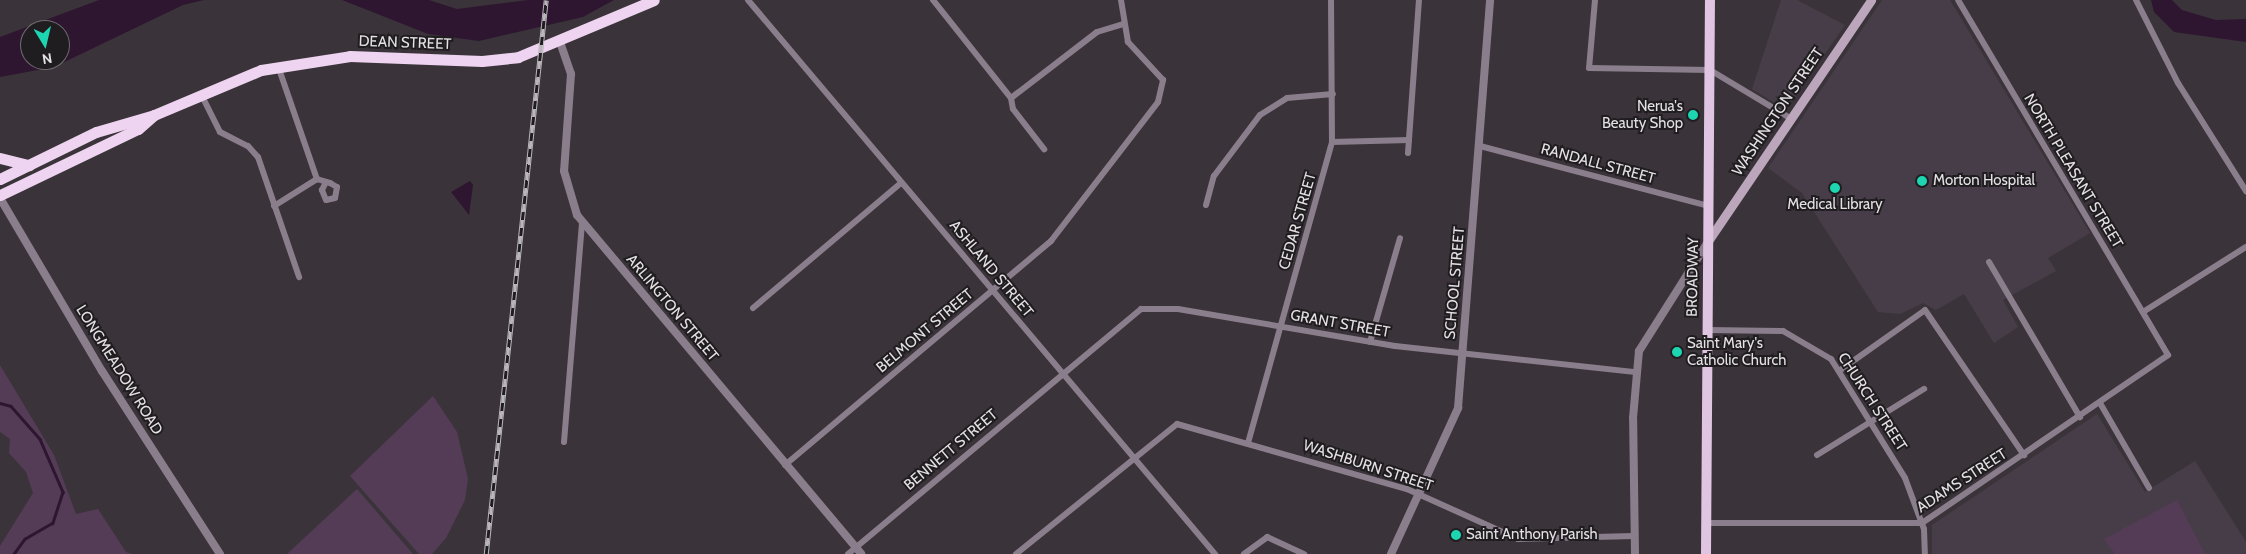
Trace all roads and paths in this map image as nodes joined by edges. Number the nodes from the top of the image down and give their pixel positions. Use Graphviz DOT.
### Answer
graph roads {
  1 [pos="654,0"];
  2 [pos="748,0"];
  3 [pos="933,0"];
  4 [pos="1121,0"];
  5 [pos="1331,0"];
  6 [pos="1419,0"];
  7 [pos="1490,0"];
  8 [pos="1595,0"];
  9 [pos="1710,0"];
  10 [pos="1871,0"];
  11 [pos="1958,0"];
  12 [pos="2136,0"];
  13 [pos="1124,24"];
  14 [pos="560,42"];
  15 [pos="278,66"];
  16 [pos="1710,70"];
  17 [pos="201,94"];
  18 [pos="1333,94"];
  19 [pos="1011,98"];
  20 [pos="154,115"];
  21 [pos="1790,118"];
  22 [pos="1409,140"];
  23 [pos="1332,142"];
  24 [pos="1480,146"];
  25 [pos="1044,149"];
  26 [pos="1408,153"];
  27 [pos="0,158"];
  28 [pos="29,165"];
  29 [pos="0,179"];
  30 [pos="317,179"];
  31 [pos="326,182"];
  32 [pos="901,183"];
  33 [pos="2246,191"];
  34 [pos="0,196"];
  35 [pos="1206,205"];
  36 [pos="274,206"];
  37 [pos="1709,206"];
  38 [pos="582,222"];
  39 [pos="1400,238"];
  40 [pos="1708,241"];
  41 [pos="2246,247"];
  42 [pos="1989,262"];
  43 [pos="299,278"];
  44 [pos="993,290"];
  45 [pos="753,308"];
  46 [pos="2143,312"];
  47 [pos="1280,326"];
  48 [pos="1707,330"];
  49 [pos="1370,342"];
  50 [pos="1463,352"];
  51 [pos="2168,354"];
  52 [pos="1839,371"];
  53 [pos="1636,372"];
  54 [pos="1062,373"];
  55 [pos="1924,389"];
  56 [pos="2100,403"];
  57 [pos="2080,417"];
  58 [pos="1871,422"];
  59 [pos="564,442"];
  60 [pos="1248,443"];
  61 [pos="1817,455"];
  62 [pos="2024,455"];
  63 [pos="1131,459"];
  64 [pos="785,465"];
  65 [pos="2149,488"];
  66 [pos="1420,494"];
  67 [pos="1706,523"];
  68 [pos="1922,523"];
  69 [pos="1634,536"];
  70 [pos="856,547"];
  71 [pos="220,554"];
  72 [pos="848,554"];
  73 [pos="861,554"];
  74 [pos="1016,554"];
  75 [pos="1215,554"];
  76 [pos="1244,554"];
  77 [pos="1304,554"];
  78 [pos="1392,554"];
  79 [pos="1635,554"];
  80 [pos="1706,554"];
  81 [pos="1925,554"];
  1 -- 14 [label="highway, DEAN STREET"];
  2 -- 32 [label="street, ASHLAND STREET"];
  3 -- 19 [label="street"];
  4 -- 13 [label="street"];
  5 -- 18 [label="street, CEDAR STREET"];
  6 -- 22 [label="street"];
  7 -- 24 [label="street, SCHOOL STREET"];
  8 -- 16 [label="street"];
  9 -- 16 [label="main road, BROADWAY"];
  10 -- 21 [label="main road, WASHINGTON STREET"];
  11 -- 46 [label="street, NORTH PLEASANT STREET"];
  12 -- 33 [label="street"];
  13 -- 19 [label="street"];
  13 -- 44 [label="street, BELMONT STREET"];
  14 -- 15 [label="highway, DEAN STREET"];
  14 -- 38 [label="street, ARLINGTON STREET"];
  15 -- 17 [label="highway, DEAN STREET"];
  15 -- 30 [label="street"];
  16 -- 21 [label="street"];
  16 -- 37 [label="main road, BROADWAY"];
  17 -- 20 [label="highway, DEAN STREET"];
  17 -- 36 [label="street"];
  18 -- 23 [label="street, CEDAR STREET"];
  18 -- 35 [label="street"];
  19 -- 25 [label="street"];
  20 -- 28 [label="highway, DEAN STREET"];
  20 -- 34 [label="highway, DEAN STREET"];
  21 -- 40 [label="main road, WASHINGTON STREET"];
  22 -- 23 [label="street"];
  22 -- 26 [label="street"];
  23 -- 47 [label="street, CEDAR STREET"];
  24 -- 37 [label="street, RANDALL STREET"];
  24 -- 50 [label="street, SCHOOL STREET"];
  27 -- 28 [label="highway"];
  28 -- 29 [label="highway, DEAN STREET"];
  30 -- 31 [label="street"];
  30 -- 36 [label="street"];
  32 -- 44 [label="street, ASHLAND STREET"];
  32 -- 45 [label="street"];
  34 -- 71 [label="street, LONGMEADOW ROAD"];
  36 -- 43 [label="street"];
  37 -- 40 [label="main road, BROADWAY"];
  38 -- 59 [label="street"];
  38 -- 64 [label="street, ARLINGTON STREET"];
  39 -- 49 [label="street"];
  40 -- 48 [label="main road, BROADWAY"];
  40 -- 53 [label="street"];
  41 -- 46 [label="street"];
  42 -- 57 [label="street"];
  44 -- 54 [label="street, ASHLAND STREET"];
  44 -- 64 [label="street, BELMONT STREET"];
  46 -- 51 [label="street, NORTH PLEASANT STREET"];
  47 -- 49 [label="street, GRANT STREET"];
  47 -- 54 [label="street, GRANT STREET"];
  47 -- 60 [label="street, CEDAR STREET"];
  48 -- 52 [label="street, CHURCH STREET"];
  48 -- 67 [label="main road, BROADWAY"];
  49 -- 50 [label="street, GRANT STREET"];
  50 -- 53 [label="street, GRANT STREET"];
  50 -- 66 [label="street, SCHOOL STREET"];
  51 -- 56 [label="street, ADAMS STREET"];
  52 -- 58 [label="street, CHURCH STREET"];
  52 -- 62 [label="street"];
  53 -- 69 [label="street"];
  54 -- 63 [label="street, ASHLAND STREET"];
  54 -- 70 [label="street, BENNETT STREET"];
  55 -- 58 [label="street"];
  56 -- 57 [label="street, ADAMS STREET"];
  56 -- 65 [label="street"];
  57 -- 62 [label="street, ADAMS STREET"];
  58 -- 61 [label="street"];
  58 -- 68 [label="street, CHURCH STREET"];
  60 -- 63 [label="street, WASHBURN STREET"];
  60 -- 66 [label="street, WASHBURN STREET"];
  62 -- 68 [label="street, ADAMS STREET"];
  63 -- 74 [label="street"];
  63 -- 75 [label="street, ASHLAND STREET"];
  64 -- 70 [label="street, ARLINGTON STREET"];
  66 -- 69 [label="street, WASHBURN STREET"];
  66 -- 78 [label="street, SCHOOL STREET"];
  67 -- 68 [label="street, ADAMS STREET"];
  67 -- 80 [label="main road, BROADWAY"];
  68 -- 81 [label="street, CHURCH STREET"];
  69 -- 79 [label="street"];
  70 -- 72 [label="street, BENNETT STREET"];
  70 -- 73 [label="street, ARLINGTON STREET"];
  76 -- 77 [label="street"];
}
